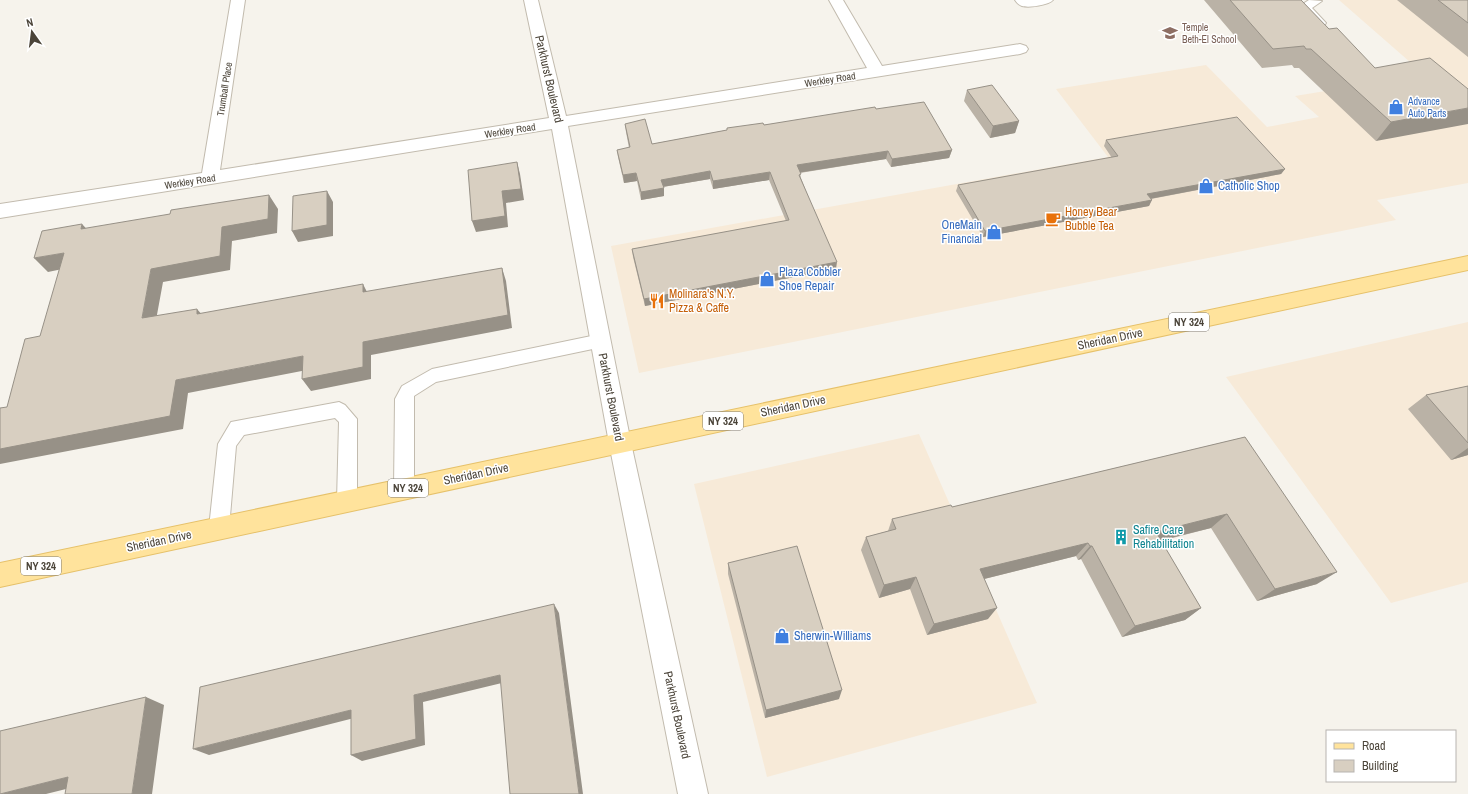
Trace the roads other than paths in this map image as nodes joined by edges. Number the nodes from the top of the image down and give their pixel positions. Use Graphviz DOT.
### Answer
graph roads {
  1 [pos="238,0"];
  2 [pos="531,0"];
  3 [pos="836,0"];
  4 [pos="1021,0"];
  5 [pos="1047,0"];
  6 [pos="1315,0"];
  7 [pos="1331,34"];
  8 [pos="1020,49"];
  9 [pos="877,71"];
  10 [pos="559,122"];
  11 [pos="210,178"];
  12 [pos="0,211"];
  13 [pos="1468,263"];
  14 [pos="601,341"];
  15 [pos="620,443"];
  16 [pos="404,489"];
  17 [pos="347,501"];
  18 [pos="219,528"];
  19 [pos="0,574"];
  20 [pos="693,794"];
  1 -- 11 [label="street, Trumball Place"];
  2 -- 10 [label="street, Parkhurst Boulevard"];
  3 -- 9 [label="street"];
  4 -- 5 [label="lane"];
  6 -- 7 [label="lane"];
  8 -- 9 [label="street, Werkley Road"];
  9 -- 10 [label="street, Werkley Road"];
  10 -- 11 [label="street, Werkley Road"];
  10 -- 14 [label="street, Parkhurst Boulevard"];
  11 -- 12 [label="street, Werkley Road"];
  13 -- 15 [label="main road, Sheridan Drive / NY 324"];
  14 -- 15 [label="street, Parkhurst Boulevard"];
  14 -- 16 [label="lane"];
  15 -- 16 [label="main road, Sheridan Drive / NY 324"];
  15 -- 20 [label="street, Parkhurst Boulevard"];
  16 -- 17 [label="main road, Sheridan Drive / NY 324"];
  17 -- 18 [label="main road, Sheridan Drive / NY 324"];
  17 -- 18 [label="lane"];
  18 -- 19 [label="main road, Sheridan Drive / NY 324"];
}
